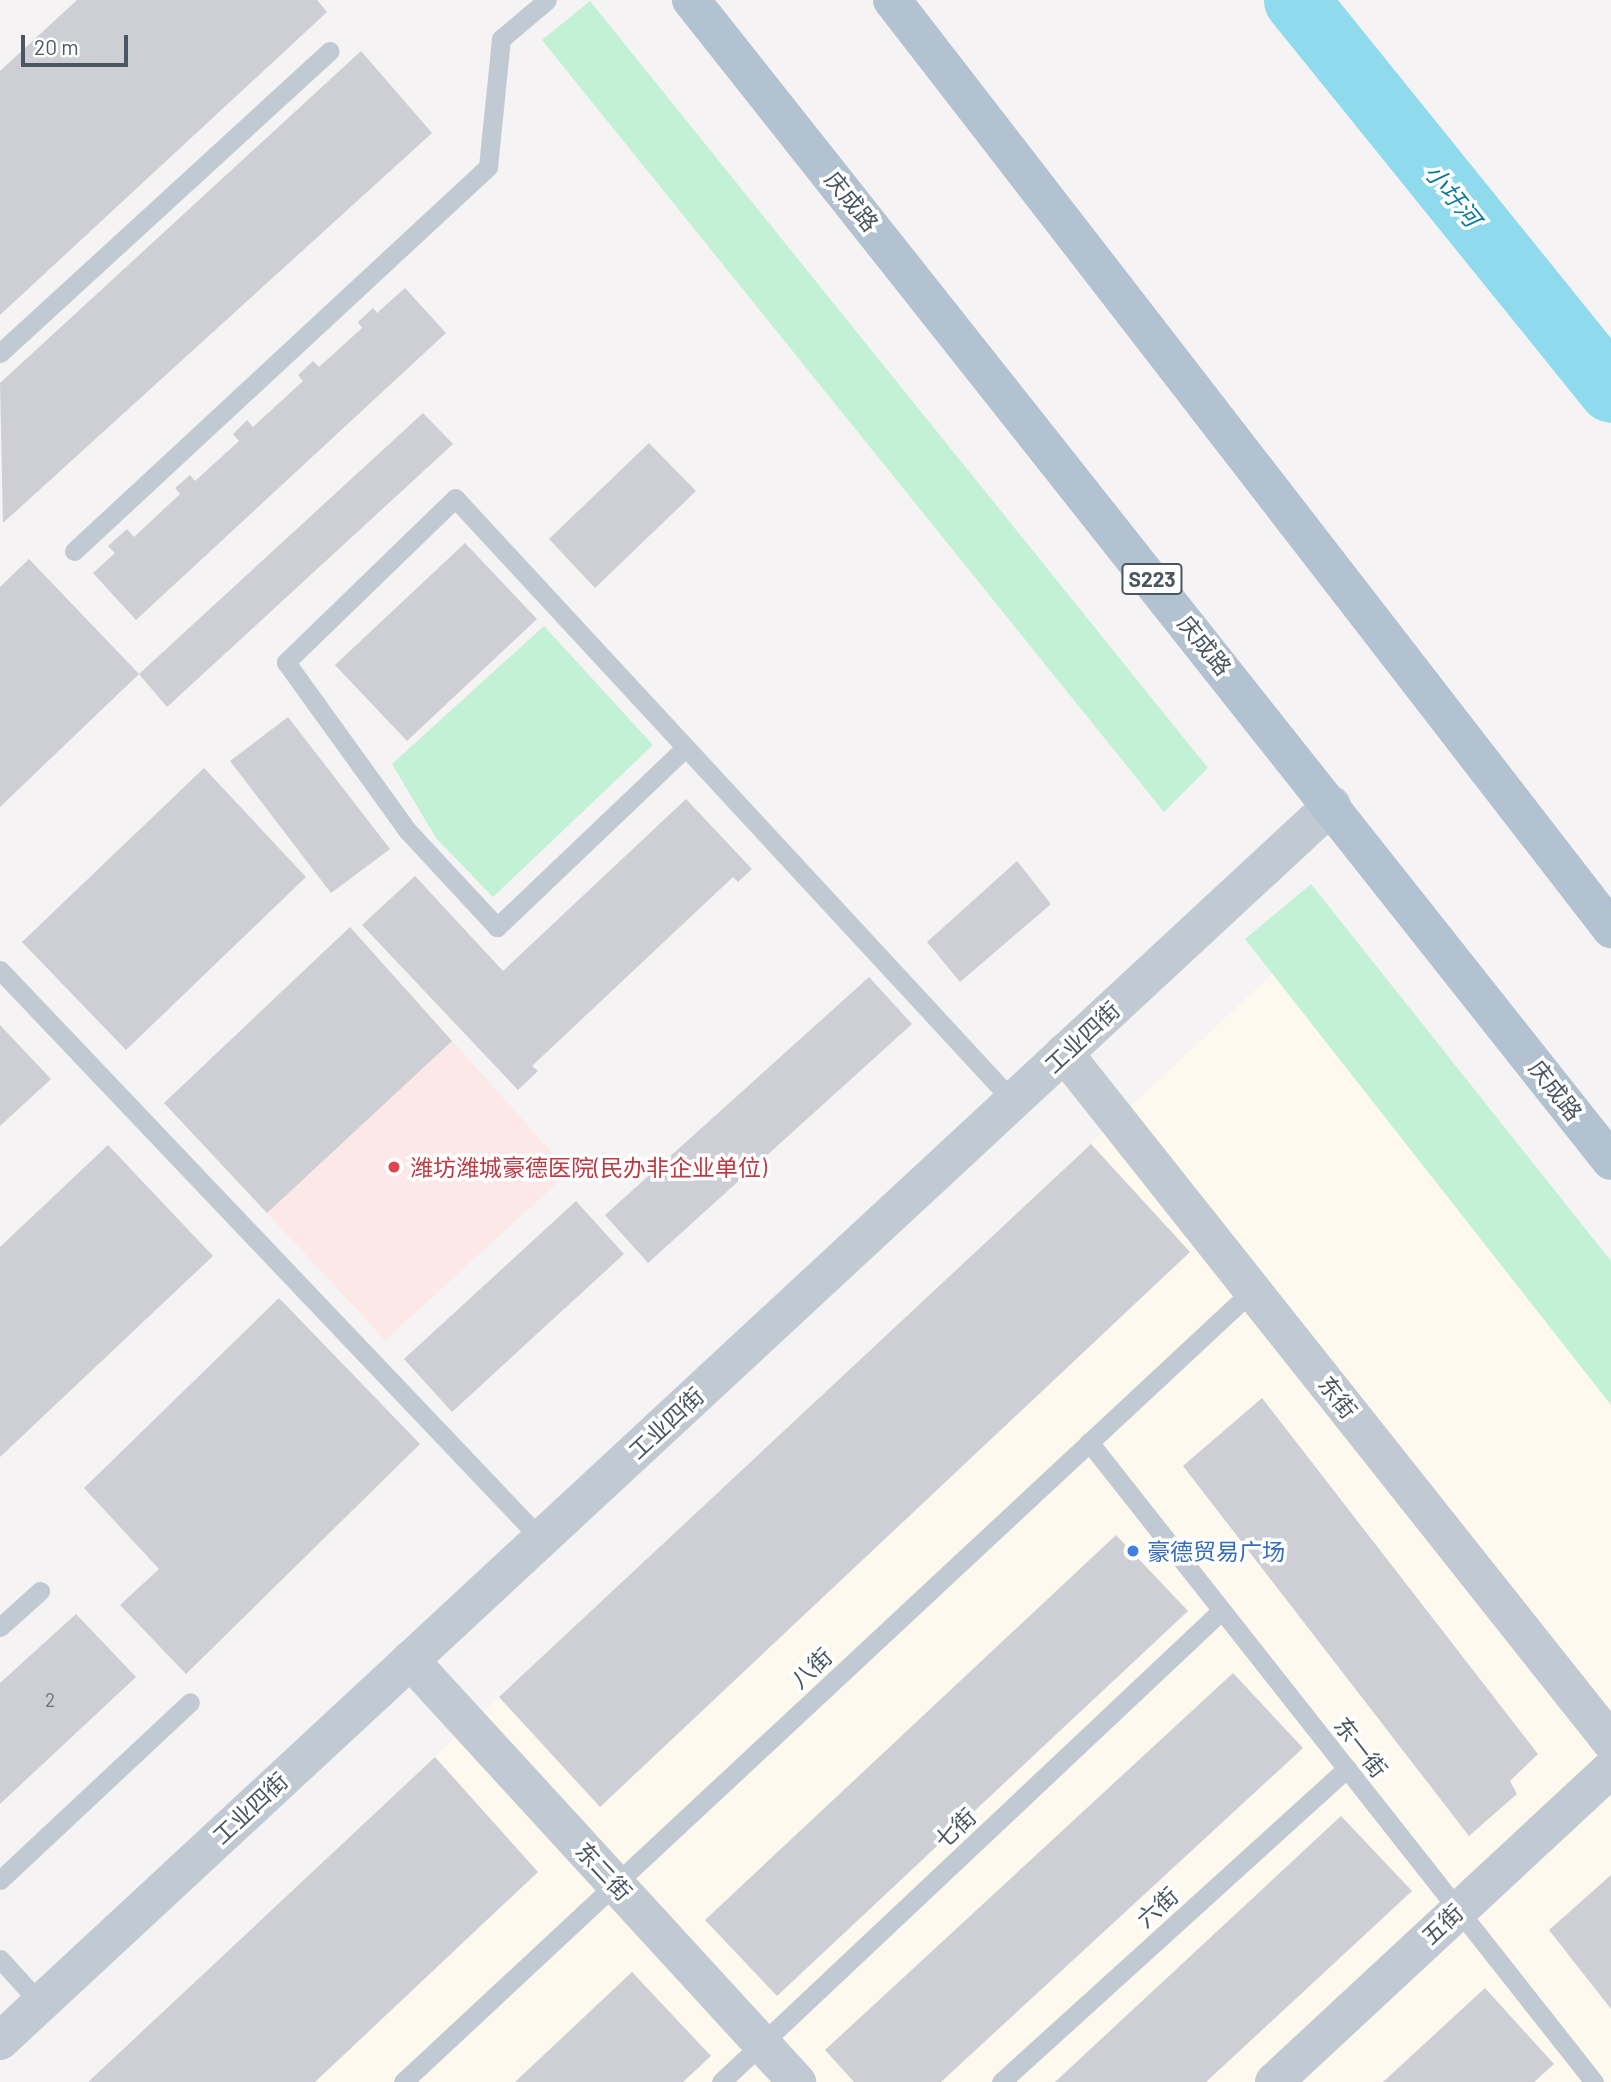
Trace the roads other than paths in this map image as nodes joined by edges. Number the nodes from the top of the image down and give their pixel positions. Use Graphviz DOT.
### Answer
graph roads {
  1 [pos="547,0"];
  2 [pos="691,0"];
  3 [pos="892,0"];
  4 [pos="330,51"];
  5 [pos="0,353"];
  6 [pos="74,551"];
  7 [pos="685,748"];
  8 [pos="1332,805"];
  9 [pos="1611,929"];
  10 [pos="0,970"];
  11 [pos="1064,1053"];
  12 [pos="1013,1101"];
  13 [pos="1611,1161"];
  14 [pos="1253,1290"];
  15 [pos="1089,1442"];
  16 [pos="541,1539"];
  17 [pos="40,1591"];
  18 [pos="1222,1611"];
  19 [pos="0,1627"];
  20 [pos="410,1660"];
  21 [pos="190,1702"];
  22 [pos="1611,1742"];
  23 [pos="1347,1768"];
  24 [pos="1611,1769"];
  25 [pos="0,1880"];
  26 [pos="616,1884"];
  27 [pos="1458,1909"];
  28 [pos="0,1959"];
  29 [pos="40,2003"];
  30 [pos="0,2041"];
  31 [pos="762,2043"];
  32 [pos="1588,2079"];
  33 [pos="403,2082"];
  34 [pos="721,2082"];
  35 [pos="797,2082"];
  36 [pos="1001,2082"];
  37 [pos="1274,2082"];
  1 -- 6 [label="lane"];
  2 -- 8 [label="main road, 庆成路 / S223"];
  3 -- 9 [label="main road"];
  4 -- 5 [label="lane"];
  7 -- 7 [label="lane"];
  7 -- 12 [label="lane"];
  8 -- 11 [label="street, 工业四街"];
  8 -- 13 [label="main road, 庆成路 / S223"];
  10 -- 16 [label="lane"];
  11 -- 12 [label="street, 工业四街"];
  11 -- 14 [label="street, 东街"];
  12 -- 16 [label="street, 工业四街"];
  14 -- 15 [label="lane, 八街"];
  14 -- 22 [label="street, 东街"];
  15 -- 18 [label="lane, 东一街"];
  15 -- 26 [label="lane, 八街"];
  16 -- 20 [label="street, 工业四街"];
  17 -- 19 [label="lane"];
  18 -- 23 [label="lane, 东一街"];
  18 -- 31 [label="lane, 七街"];
  20 -- 26 [label="street, 东二街"];
  20 -- 29 [label="street, 工业四街"];
  21 -- 25 [label="lane"];
  23 -- 27 [label="lane, 东一街"];
  23 -- 36 [label="lane, 六街"];
  24 -- 27 [label="street, 五街"];
  26 -- 31 [label="street, 东二街"];
  26 -- 33 [label="lane, 八街"];
  27 -- 32 [label="lane, 东一街"];
  27 -- 37 [label="street, 五街"];
  28 -- 29 [label="lane"];
  29 -- 30 [label="street, 工业四街"];
  31 -- 34 [label="lane, 七街"];
  31 -- 35 [label="street, 东二街"];
}
